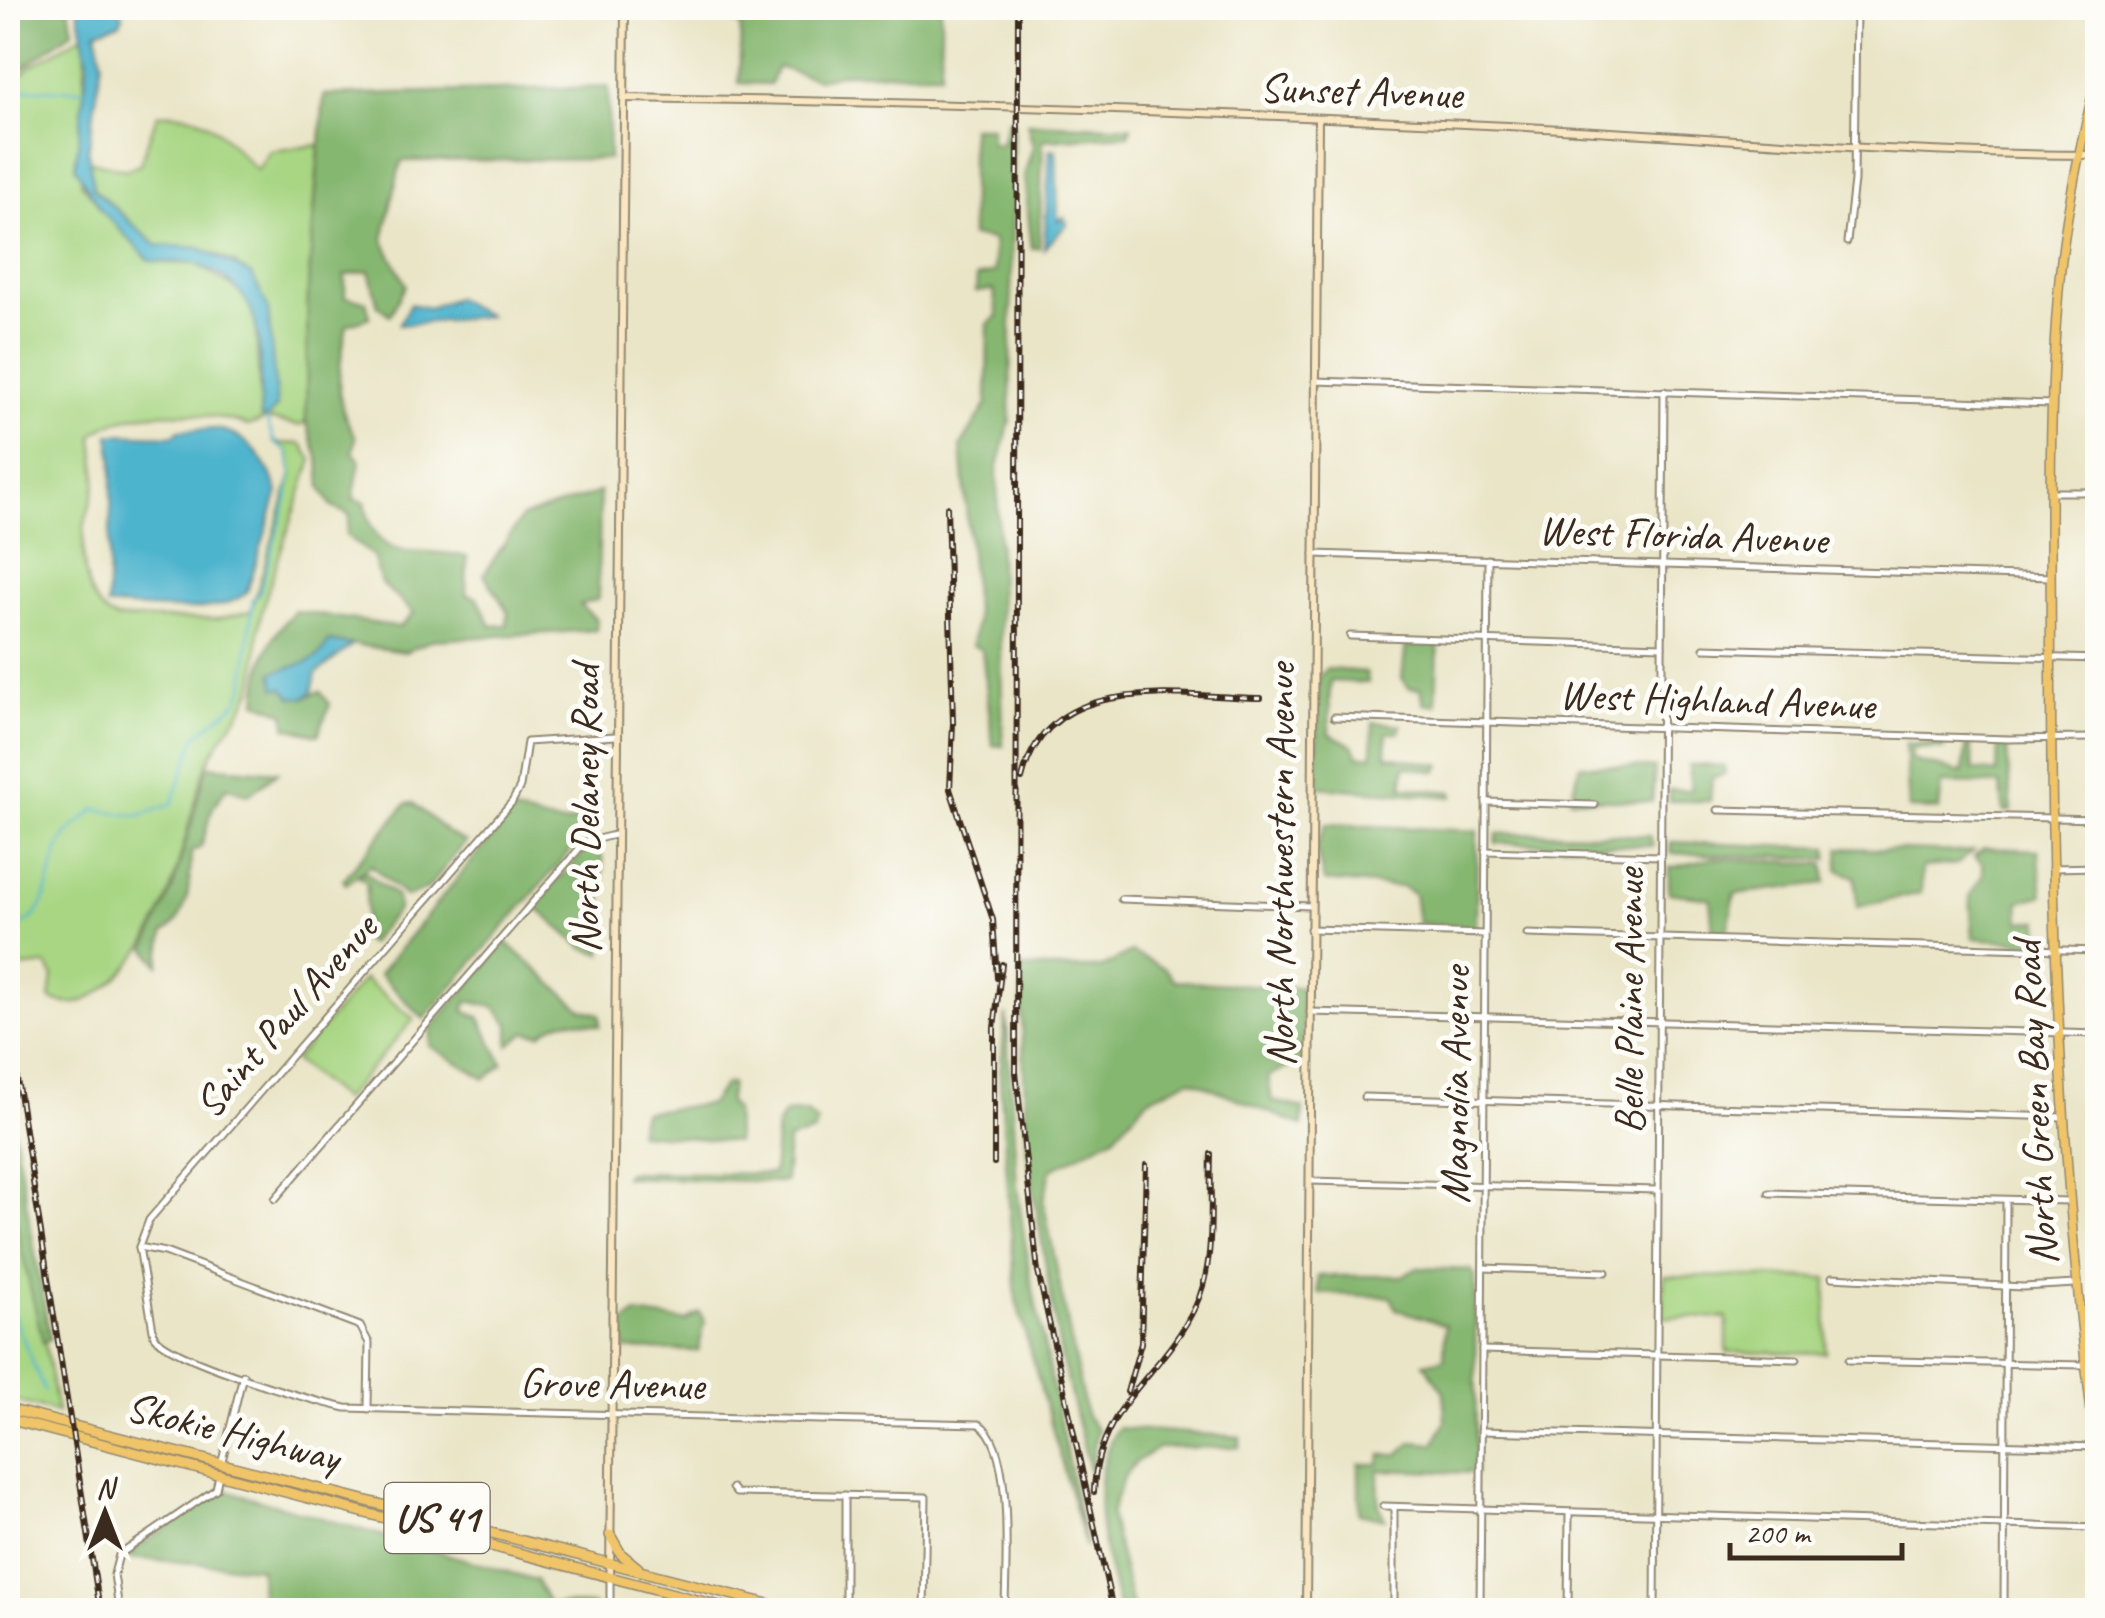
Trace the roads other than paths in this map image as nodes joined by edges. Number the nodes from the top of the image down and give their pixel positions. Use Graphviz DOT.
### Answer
graph roads {
  1 [pos="625,8"];
  2 [pos="1856,8"];
  3 [pos="2098,72"];
  4 [pos="623,98"];
  5 [pos="1318,120"];
  6 [pos="1854,150"];
  7 [pos="2078,155"];
  8 [pos="2098,155"];
  9 [pos="1847,242"];
  10 [pos="1315,381"];
  11 [pos="1664,392"];
  12 [pos="2053,404"];
  13 [pos="2051,492"];
  14 [pos="2098,492"];
  15 [pos="1313,554"];
  16 [pos="1488,559"];
  17 [pos="1662,565"];
  18 [pos="2051,577"];
  19 [pos="1350,636"];
  20 [pos="1487,642"];
  21 [pos="1662,646"];
  22 [pos="1704,648"];
  23 [pos="2050,658"];
  24 [pos="2098,658"];
  25 [pos="1334,717"];
  26 [pos="1486,722"];
  27 [pos="1661,728"];
  28 [pos="615,736"];
  29 [pos="2098,738"];
  30 [pos="2050,739"];
  31 [pos="1486,802"];
  32 [pos="1595,805"];
  33 [pos="1718,810"];
  34 [pos="2051,819"];
  35 [pos="2098,819"];
  36 [pos="614,835"];
  37 [pos="1485,851"];
  38 [pos="1660,856"];
  39 [pos="2098,866"];
  40 [pos="2052,868"];
  41 [pos="1121,899"];
  42 [pos="1310,906"];
  43 [pos="1310,928"];
  44 [pos="1485,934"];
  45 [pos="1528,934"];
  46 [pos="1658,938"];
  47 [pos="2056,950"];
  48 [pos="2098,951"];
  49 [pos="1310,1012"];
  50 [pos="1488,1016"];
  51 [pos="1661,1022"];
  52 [pos="2060,1034"];
  53 [pos="2098,1034"];
  54 [pos="1364,1097"];
  55 [pos="1486,1101"];
  56 [pos="1659,1106"];
  57 [pos="2064,1117"];
  58 [pos="1308,1181"];
  59 [pos="1484,1186"];
  60 [pos="1657,1190"];
  61 [pos="1769,1193"];
  62 [pos="275,1199"];
  63 [pos="2069,1201"];
  64 [pos="2006,1202"];
  65 [pos="140,1247"];
  66 [pos="1483,1268"];
  67 [pos="1606,1272"];
  68 [pos="1832,1277"];
  69 [pos="2075,1284"];
  70 [pos="2008,1286"];
  71 [pos="1482,1350"];
  72 [pos="1657,1356"];
  73 [pos="1797,1360"];
  74 [pos="1849,1360"];
  75 [pos="2007,1365"];
  76 [pos="2085,1365"];
  77 [pos="243,1375"];
  78 [pos="8,1409"];
  79 [pos="368,1410"];
  80 [pos="610,1413"];
  81 [pos="8,1418"];
  82 [pos="1481,1431"];
  83 [pos="1656,1437"];
  84 [pos="2006,1446"];
  85 [pos="2096,1447"];
  86 [pos="2098,1461"];
  87 [pos="222,1463"];
  88 [pos="219,1474"];
  89 [pos="732,1488"];
  90 [pos="845,1495"];
  91 [pos="1383,1506"];
  92 [pos="1394,1507"];
  93 [pos="1481,1510"];
  94 [pos="1569,1512"];
  95 [pos="1656,1515"];
  96 [pos="2006,1527"];
  97 [pos="2098,1528"];
  98 [pos="610,1535"];
  99 [pos="610,1563"];
  100 [pos="644,1572"];
  101 [pos="610,1578"];
  102 [pos="119,1610"];
  103 [pos="202,1610"];
  104 [pos="610,1610"];
  105 [pos="735,1610"];
  106 [pos="792,1610"];
  107 [pos="845,1610"];
  108 [pos="924,1610"];
  109 [pos="1005,1610"];
  110 [pos="1306,1610"];
  111 [pos="1394,1610"];
  112 [pos="1480,1610"];
  113 [pos="1568,1610"];
  114 [pos="1656,1610"];
  115 [pos="1711,1610"];
  116 [pos="2004,1610"];
  1 -- 4 [label="street, North Delaney Road"];
  2 -- 6 [label="street"];
  3 -- 7 [label="main road"];
  4 -- 5 [label="street, Sunset Avenue"];
  4 -- 28 [label="street, North Delaney Road"];
  5 -- 6 [label="street, Sunset Avenue"];
  5 -- 10 [label="street, North Northwestern Avenue"];
  6 -- 7 [label="street, Sunset Avenue"];
  6 -- 9 [label="street"];
  7 -- 8 [label="street, Sunset Avenue"];
  7 -- 12 [label="main road"];
  10 -- 11 [label="street"];
  10 -- 15 [label="street, North Northwestern Avenue"];
  11 -- 12 [label="street"];
  11 -- 17 [label="street, Belle Plaine Avenue"];
  12 -- 13 [label="main road"];
  13 -- 14 [label="street"];
  13 -- 18 [label="main road, North Green Bay Road"];
  15 -- 16 [label="street, West Florida Avenue"];
  15 -- 42 [label="street, North Northwestern Avenue"];
  16 -- 17 [label="street, West Florida Avenue"];
  16 -- 20 [label="street, Magnolia Avenue"];
  17 -- 18 [label="street, West Florida Avenue"];
  17 -- 21 [label="street, Belle Plaine Avenue"];
  18 -- 23 [label="main road, North Green Bay Road"];
  19 -- 20 [label="street"];
  20 -- 21 [label="street"];
  20 -- 26 [label="street, Magnolia Avenue"];
  21 -- 27 [label="street, Belle Plaine Avenue"];
  22 -- 23 [label="street"];
  23 -- 24 [label="street"];
  23 -- 30 [label="main road, North Green Bay Road"];
  25 -- 26 [label="street, West Highland Avenue"];
  26 -- 27 [label="street, West Highland Avenue"];
  26 -- 31 [label="street, Magnolia Avenue"];
  27 -- 30 [label="street, West Highland Avenue"];
  27 -- 38 [label="street, Belle Plaine Avenue"];
  28 -- 36 [label="street, North Delaney Road"];
  28 -- 65 [label="street, Saint Paul Avenue"];
  29 -- 30 [label="street, West Highland Avenue"];
  30 -- 34 [label="main road, North Green Bay Road"];
  31 -- 32 [label="street"];
  31 -- 37 [label="street, Magnolia Avenue"];
  33 -- 34 [label="street"];
  34 -- 35 [label="street"];
  34 -- 40 [label="main road, North Green Bay Road"];
  36 -- 62 [label="street"];
  36 -- 80 [label="street, North Delaney Road"];
  37 -- 38 [label="street"];
  37 -- 44 [label="street, Magnolia Avenue"];
  38 -- 46 [label="street, Belle Plaine Avenue"];
  39 -- 40 [label="street"];
  40 -- 47 [label="main road, North Green Bay Road"];
  41 -- 42 [label="street"];
  42 -- 43 [label="street, North Northwestern Avenue"];
  43 -- 44 [label="street"];
  43 -- 49 [label="street, North Northwestern Avenue"];
  44 -- 50 [label="street, Magnolia Avenue"];
  45 -- 46 [label="street"];
  46 -- 47 [label="street"];
  46 -- 51 [label="street, Belle Plaine Avenue"];
  47 -- 48 [label="street"];
  47 -- 52 [label="main road, North Green Bay Road"];
  49 -- 50 [label="street"];
  49 -- 58 [label="street, North Northwestern Avenue"];
  50 -- 51 [label="street"];
  50 -- 55 [label="street, Magnolia Avenue"];
  51 -- 52 [label="street"];
  51 -- 56 [label="street, Belle Plaine Avenue"];
  52 -- 53 [label="street"];
  52 -- 57 [label="main road, North Green Bay Road"];
  54 -- 55 [label="street"];
  55 -- 56 [label="street"];
  55 -- 59 [label="street, Magnolia Avenue"];
  56 -- 57 [label="street"];
  56 -- 60 [label="street, Belle Plaine Avenue"];
  57 -- 63 [label="main road, North Green Bay Road"];
  58 -- 59 [label="street"];
  58 -- 110 [label="street, North Northwestern Avenue"];
  59 -- 60 [label="street"];
  59 -- 66 [label="street, Magnolia Avenue"];
  60 -- 72 [label="street, Belle Plaine Avenue"];
  61 -- 64 [label="street"];
  63 -- 64 [label="street"];
  63 -- 69 [label="main road, North Green Bay Road"];
  64 -- 70 [label="street"];
  65 -- 77 [label="street"];
  65 -- 79 [label="street"];
  66 -- 67 [label="street"];
  66 -- 71 [label="street, Magnolia Avenue"];
  68 -- 70 [label="street"];
  69 -- 70 [label="street"];
  69 -- 76 [label="main road, North Green Bay Road"];
  70 -- 75 [label="street"];
  71 -- 72 [label="street"];
  71 -- 82 [label="street, Magnolia Avenue"];
  72 -- 73 [label="street"];
  72 -- 83 [label="street, Belle Plaine Avenue"];
  74 -- 75 [label="street"];
  75 -- 76 [label="street"];
  75 -- 84 [label="street"];
  76 -- 85 [label="main road, North Green Bay Road"];
  77 -- 79 [label="street, Grove Avenue"];
  77 -- 87 [label="street"];
  78 -- 87 [label="highway, Skokie Highway / US 41"];
  79 -- 80 [label="street, Grove Avenue"];
  80 -- 98 [label="street, North Delaney Road"];
  80 -- 109 [label="street, Grove Avenue"];
  81 -- 88 [label="highway, Skokie Highway / US 41"];
  82 -- 83 [label="street"];
  82 -- 93 [label="street, Magnolia Avenue"];
  83 -- 84 [label="street"];
  83 -- 95 [label="street, Belle Plaine Avenue"];
  84 -- 85 [label="street"];
  84 -- 96 [label="street"];
  85 -- 86 [label="main road, North Green Bay Road"];
  87 -- 88 [label="street"];
  87 -- 99 [label="highway, Skokie Highway / US 41"];
  88 -- 101 [label="highway, Skokie Highway / US 41"];
  88 -- 102 [label="street"];
  89 -- 90 [label="street"];
  90 -- 107 [label="street"];
  90 -- 108 [label="street"];
  91 -- 92 [label="street"];
  92 -- 93 [label="street"];
  92 -- 111 [label="street"];
  93 -- 94 [label="street"];
  93 -- 112 [label="street, Magnolia Avenue"];
  94 -- 95 [label="street"];
  94 -- 113 [label="street"];
  95 -- 96 [label="street"];
  95 -- 114 [label="street, Belle Plaine Avenue"];
  96 -- 97 [label="street"];
  96 -- 116 [label="street"];
  98 -- 99 [label="street, North Delaney Road"];
  98 -- 100 [label="highway"];
  99 -- 100 [label="highway, Skokie Highway / US 41"];
  99 -- 101 [label="street, North Delaney Road"];
  100 -- 106 [label="highway, Skokie Highway / US 41"];
  101 -- 104 [label="street, North Delaney Road"];
  101 -- 105 [label="highway, Skokie Highway / US 41"];
  102 -- 103 [label="street"];
  114 -- 115 [label="street"];
}
